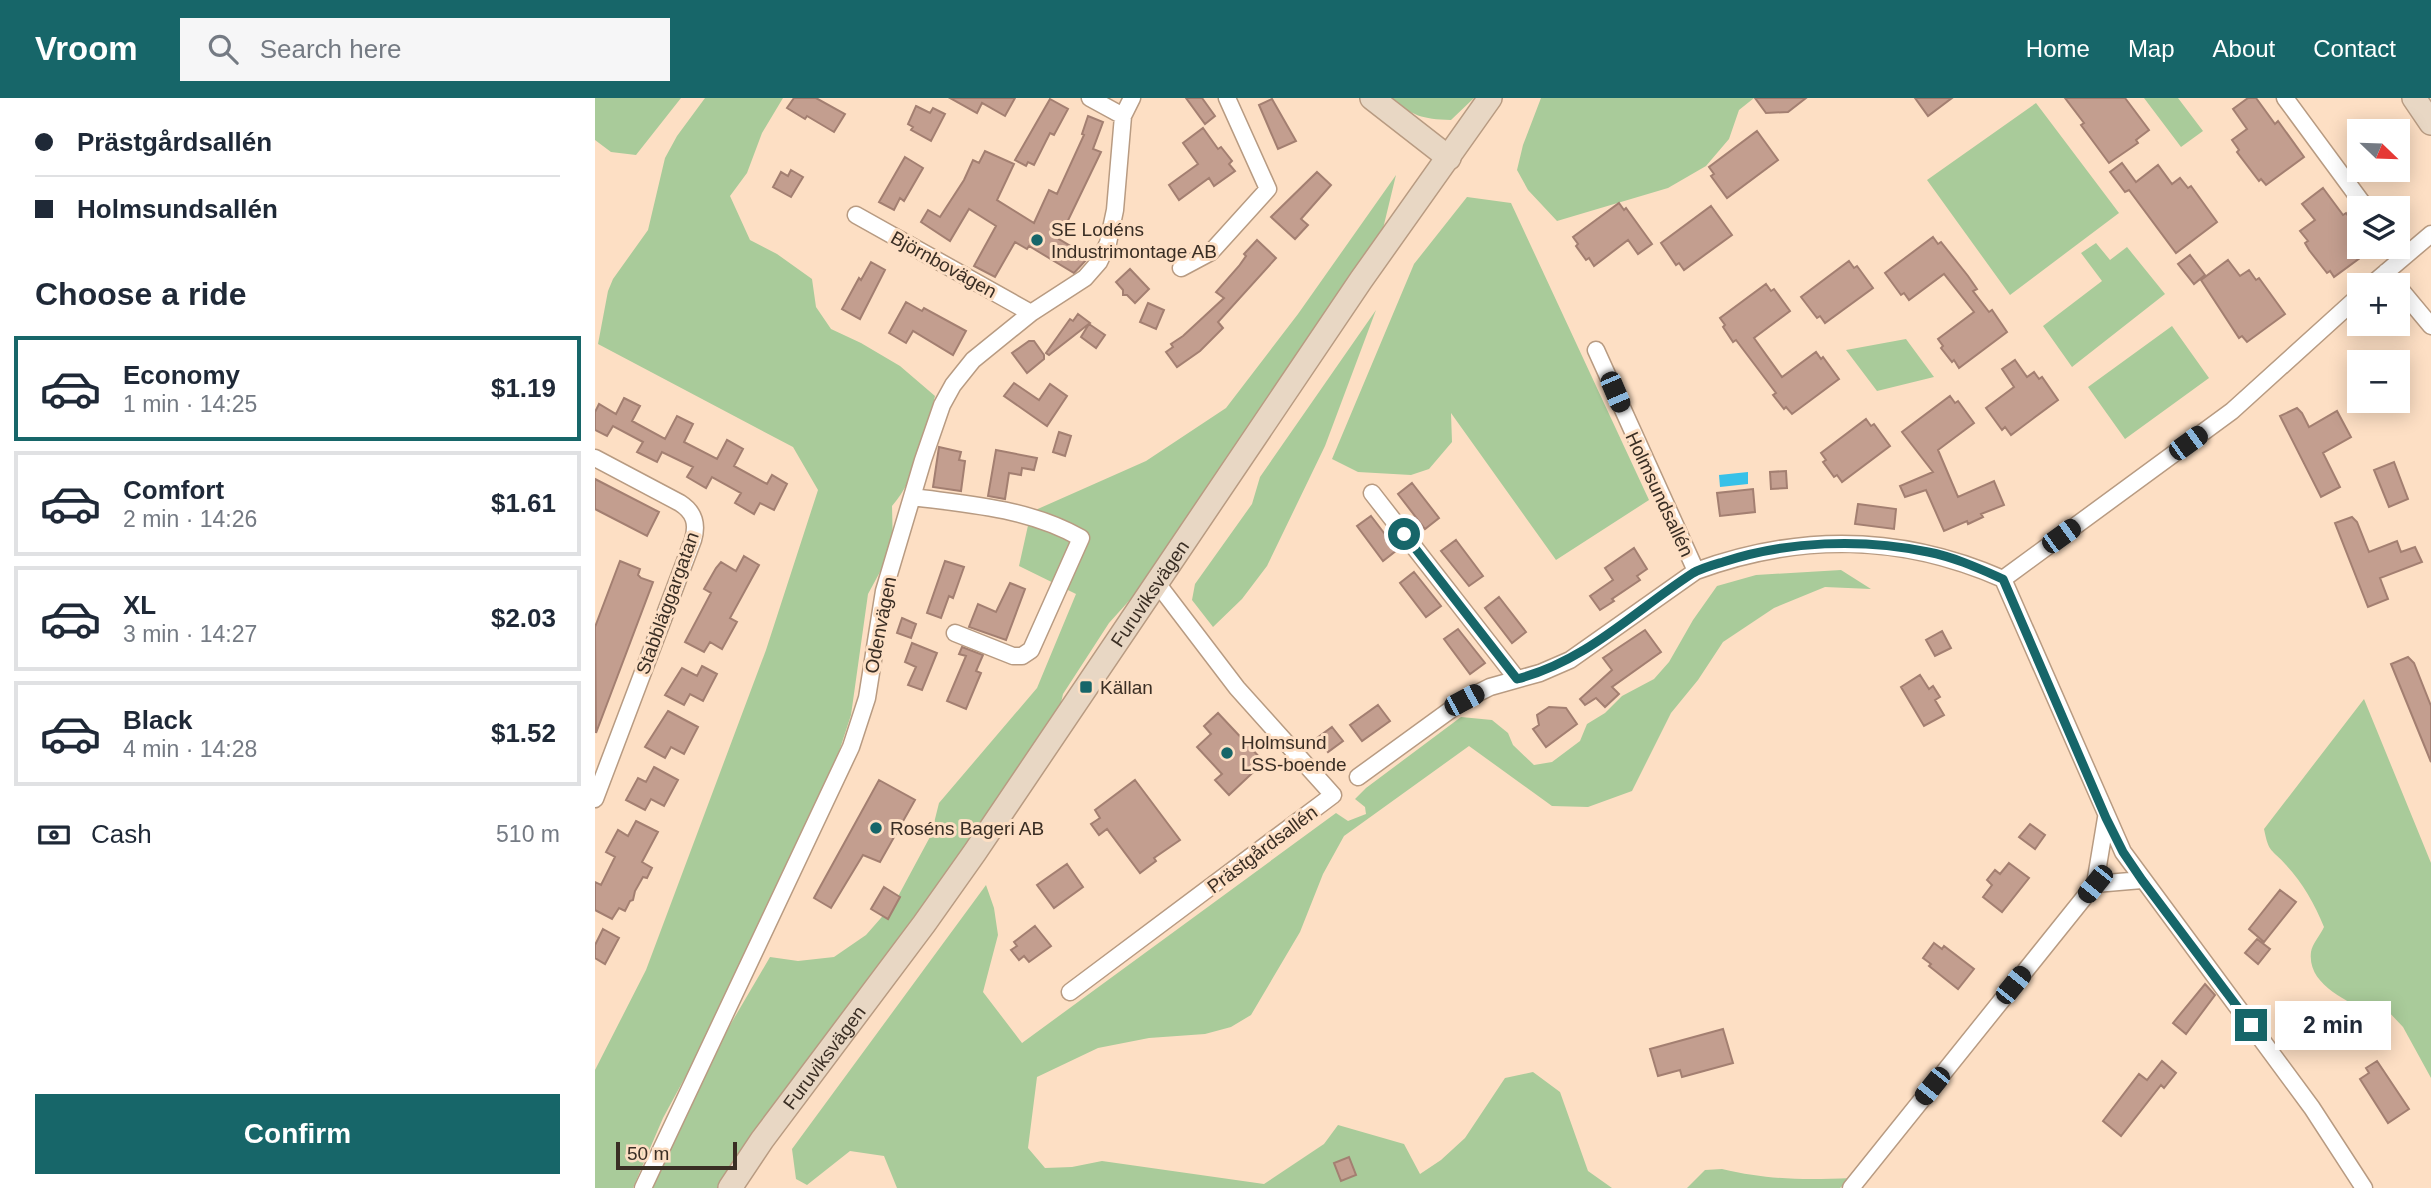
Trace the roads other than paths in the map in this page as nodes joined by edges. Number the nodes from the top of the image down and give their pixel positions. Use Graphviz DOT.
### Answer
graph roads {
  1 [pos="1090,98"];
  2 [pos="1132,98"];
  3 [pos="1227,98"];
  4 [pos="1372,98"];
  5 [pos="1490,98"];
  6 [pos="2285,98"];
  7 [pos="2414,98"];
  8 [pos="1123,116"];
  9 [pos="2431,123"];
  10 [pos="1449,158"];
  11 [pos="2357,196"];
  12 [pos="856,215"];
  13 [pos="2431,234"];
  14 [pos="2410,245"];
  15 [pos="2394,259"];
  16 [pos="1181,268"];
  17 [pos="2386,272"];
  18 [pos="2347,307"];
  19 [pos="1031,313"];
  20 [pos="2431,326"];
  21 [pos="1596,351"];
  22 [pos="595,458"];
  23 [pos="1372,493"];
  24 [pos="912,497"];
  25 [pos="1696,571"];
  26 [pos="2003,579"];
  27 [pos="1157,583"];
  28 [pos="955,633"];
  29 [pos="1517,679"];
  30 [pos="1358,777"];
  31 [pos="595,799"];
  32 [pos="2106,818"];
  33 [pos="2142,880"];
  34 [pos="2095,884"];
  35 [pos="1070,992"];
  36 [pos="643,1188"];
  37 [pos="730,1188"];
  38 [pos="1851,1188"];
  39 [pos="2364,1188"];
  1 -- 8 [label="street"];
  2 -- 8 [label="street, Odenvägen"];
  3 -- 16 [label="street"];
  4 -- 10 [label="main road"];
  5 -- 10 [label="main road, Furuviksvägen"];
  6 -- 11 [label="street"];
  7 -- 9 [label="main road"];
  8 -- 19 [label="street, Odenvägen"];
  10 -- 27 [label="main road, Furuviksvägen"];
  12 -- 19 [label="street, Björnbovägen"];
  13 -- 14 [label="street"];
  15 -- 17 [label="street"];
  17 -- 20 [label="street"];
  18 -- 26 [label="street"];
  19 -- 24 [label="street, Odenvägen"];
  21 -- 25 [label="street, Holmsundsallén"];
  22 -- 31 [label="street, Stabbläggargatan"];
  23 -- 29 [label="street"];
  24 -- 28 [label="street"];
  24 -- 36 [label="street, Odenvägen"];
  25 -- 26 [label="street, Holmsundsallén"];
  25 -- 29 [label="street"];
  26 -- 32 [label="street"];
  27 -- 35 [label="street, Prästgårdsallén"];
  27 -- 37 [label="main road, Furuviksvägen"];
  29 -- 30 [label="street"];
  32 -- 33 [label="street"];
  32 -- 34 [label="street"];
  33 -- 34 [label="street"];
  33 -- 39 [label="street"];
  34 -- 38 [label="street"];
}
